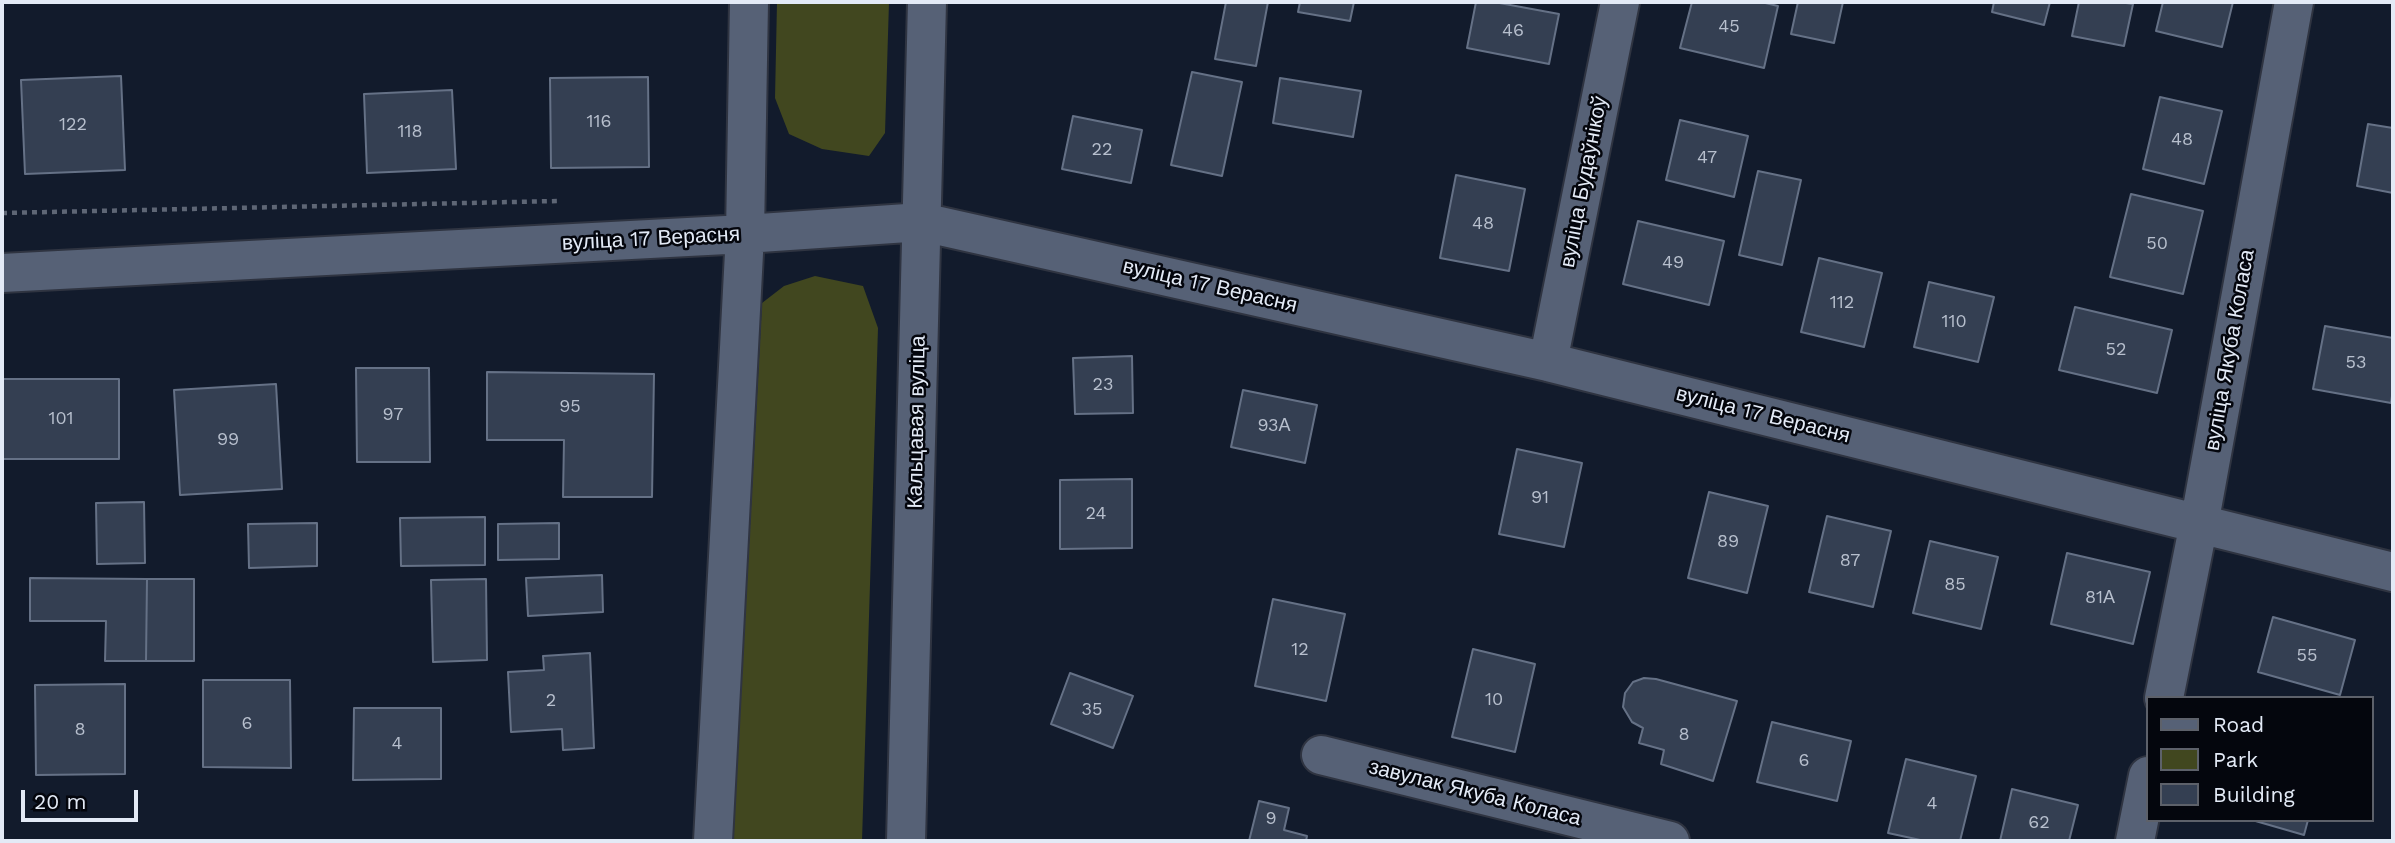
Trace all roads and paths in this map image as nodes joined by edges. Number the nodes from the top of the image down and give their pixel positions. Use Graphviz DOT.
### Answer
graph roads {
  1 [pos="749,2"];
  2 [pos="927,2"];
  3 [pos="1620,2"];
  4 [pos="2294,2"];
  5 [pos="559,201"];
  6 [pos="2,213"];
  7 [pos="922,222"];
  8 [pos="745,234"];
  9 [pos="2,273"];
  10 [pos="1548,362"];
  11 [pos="2199,523"];
  12 [pos="2393,572"];
  13 [pos="2164,696"];
  14 [pos="1321,755"];
  15 [pos="2146,786"];
  16 [pos="713,841"];
  17 [pos="906,841"];
  18 [pos="1670,841"];
  19 [pos="2135,841"];
  1 -- 8 [label="street"];
  2 -- 7 [label="street, Кальцавая вуліца"];
  3 -- 10 [label="street, вуліца Будаўнікоў"];
  4 -- 11 [label="street, вуліца Якуба Коласа"];
  5 -- 6 [label="path"];
  7 -- 8 [label="street, вуліца 17 Верасня"];
  7 -- 10 [label="street, вуліца 17 Верасня"];
  7 -- 17 [label="street, Кальцавая вуліца"];
  8 -- 9 [label="street, вуліца 17 Верасня"];
  8 -- 16 [label="street"];
  10 -- 11 [label="street, вуліца 17 Верасня"];
  11 -- 12 [label="street, вуліца 17 Верасня"];
  11 -- 13 [label="street, вуліца Якуба Коласа"];
  14 -- 18 [label="street, завулак Якуба Коласа"];
  15 -- 19 [label="street"];
}
